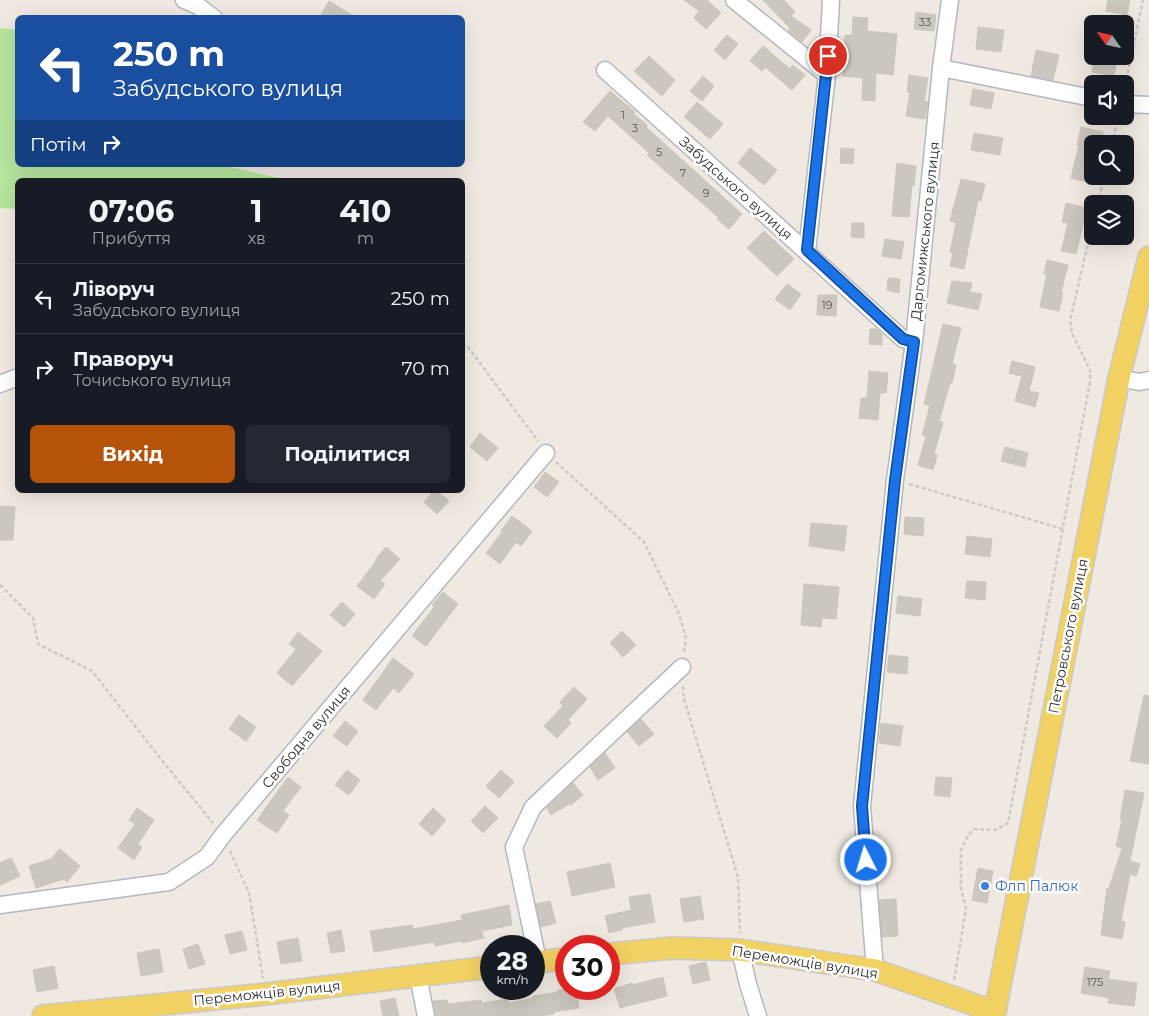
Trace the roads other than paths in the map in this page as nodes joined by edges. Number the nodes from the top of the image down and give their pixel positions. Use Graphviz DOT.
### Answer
graph roads {
  1 [pos="184,0"];
  2 [pos="734,0"];
  3 [pos="831,0"];
  4 [pos="948,1"];
  5 [pos="210,15"];
  6 [pos="941,68"];
  7 [pos="605,70"];
  8 [pos="827,75"];
  9 [pos="1084,96"];
  10 [pos="1134,104"];
  11 [pos="1149,105"];
  12 [pos="807,250"];
  13 [pos="1149,257"];
  14 [pos="914,342"];
  15 [pos="15,378"];
  16 [pos="1119,378"];
  17 [pos="1149,380"];
  18 [pos="0,384"];
  19 [pos="546,453"];
  20 [pos="682,667"];
  21 [pos="0,905"];
  22 [pos="531,935"];
  23 [pos="740,950"];
  24 [pos="620,953"];
  25 [pos="480,968"];
  26 [pos="875,970"];
  27 [pos="418,976"];
  28 [pos="995,1012"];
  29 [pos="43,1016"];
  30 [pos="426,1016"];
  31 [pos="758,1016"];
  1 -- 5 [label="street"];
  2 -- 8 [label="street"];
  3 -- 8 [label="street"];
  4 -- 6 [label="street, Даргомижського вулиця"];
  6 -- 9 [label="street"];
  6 -- 14 [label="street, Даргомижського вулиця"];
  7 -- 12 [label="street, Забудського вулиця"];
  8 -- 12 [label="street"];
  10 -- 11 [label="street"];
  12 -- 14 [label="street, Забудського вулиця"];
  13 -- 16 [label="main road, Петровського вулиця"];
  14 -- 26 [label="street, Даргомижського вулиця"];
  15 -- 18 [label="street"];
  16 -- 17 [label="street"];
  16 -- 28 [label="main road, Петровського вулиця"];
  19 -- 21 [label="street, Свободна вулиця"];
  20 -- 22 [label="street"];
  23 -- 24 [label="main road, Переможців вулиця"];
  23 -- 26 [label="main road, Переможців вулиця"];
  23 -- 31 [label="street"];
  25 -- 27 [label="main road, Переможців вулиця"];
  26 -- 28 [label="main road, Переможців вулиця"];
  27 -- 29 [label="main road, Переможців вулиця"];
  27 -- 30 [label="street"];
}
